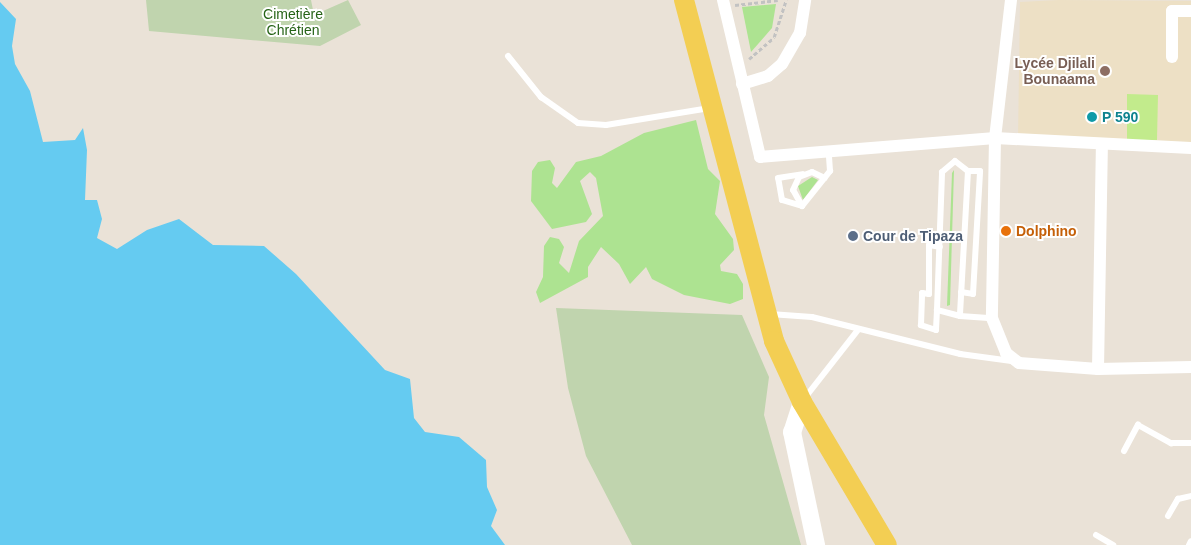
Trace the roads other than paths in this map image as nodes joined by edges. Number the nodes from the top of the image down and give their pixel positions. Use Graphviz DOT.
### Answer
graph roads {
  1 [pos="684,0"];
  2 [pos="805,0"];
  3 [pos="1011,0"];
  4 [pos="724,3"];
  5 [pos="1191,11"];
  6 [pos="508,56"];
  7 [pos="1172,57"];
  8 [pos="742,84"];
  9 [pos="710,108"];
  10 [pos="995,138"];
  11 [pos="1102,146"];
  12 [pos="1191,148"];
  13 [pos="829,155"];
  14 [pos="968,171"];
  15 [pos="803,174"];
  16 [pos="824,178"];
  17 [pos="802,206"];
  18 [pos="940,247"];
  19 [pos="961,292"];
  20 [pos="937,310"];
  21 [pos="765,314"];
  22 [pos="960,316"];
  23 [pos="992,318"];
  24 [pos="858,330"];
  25 [pos="1013,361"];
  26 [pos="1191,367"];
  27 [pos="1098,369"];
  28 [pos="802,402"];
  29 [pos="1191,442"];
  30 [pos="1124,451"];
  31 [pos="1191,496"];
  32 [pos="1168,516"];
  33 [pos="1096,535"];
  34 [pos="1191,541"];
  35 [pos="816,545"];
  36 [pos="887,545"];
  37 [pos="1113,545"];
  38 [pos="1189,545"];
  1 -- 9 [label="main road"];
  2 -- 8 [label="street"];
  3 -- 10 [label="street"];
  4 -- 8 [label="street"];
  5 -- 7 [label="street"];
  6 -- 9 [label="lane"];
  8 -- 13 [label="street"];
  9 -- 21 [label="main road"];
  10 -- 11 [label="street"];
  10 -- 13 [label="street"];
  10 -- 23 [label="street"];
  11 -- 12 [label="street"];
  11 -- 27 [label="street"];
  13 -- 16 [label="lane"];
  14 -- 18 [label="lane"];
  14 -- 19 [label="lane"];
  14 -- 19 [label="lane"];
  15 -- 16 [label="lane"];
  15 -- 17 [label="lane"];
  15 -- 17 [label="lane"];
  16 -- 17 [label="lane"];
  18 -- 20 [label="lane"];
  18 -- 20 [label="lane"];
  19 -- 22 [label="lane"];
  20 -- 22 [label="lane"];
  21 -- 24 [label="lane"];
  21 -- 28 [label="main road"];
  22 -- 23 [label="lane"];
  23 -- 25 [label="street"];
  24 -- 25 [label="lane"];
  24 -- 28 [label="lane"];
  25 -- 27 [label="street"];
  26 -- 27 [label="street"];
  28 -- 35 [label="main road"];
  28 -- 36 [label="main road"];
  29 -- 30 [label="lane"];
  31 -- 32 [label="lane"];
  33 -- 37 [label="lane"];
  34 -- 38 [label="lane"];
}
